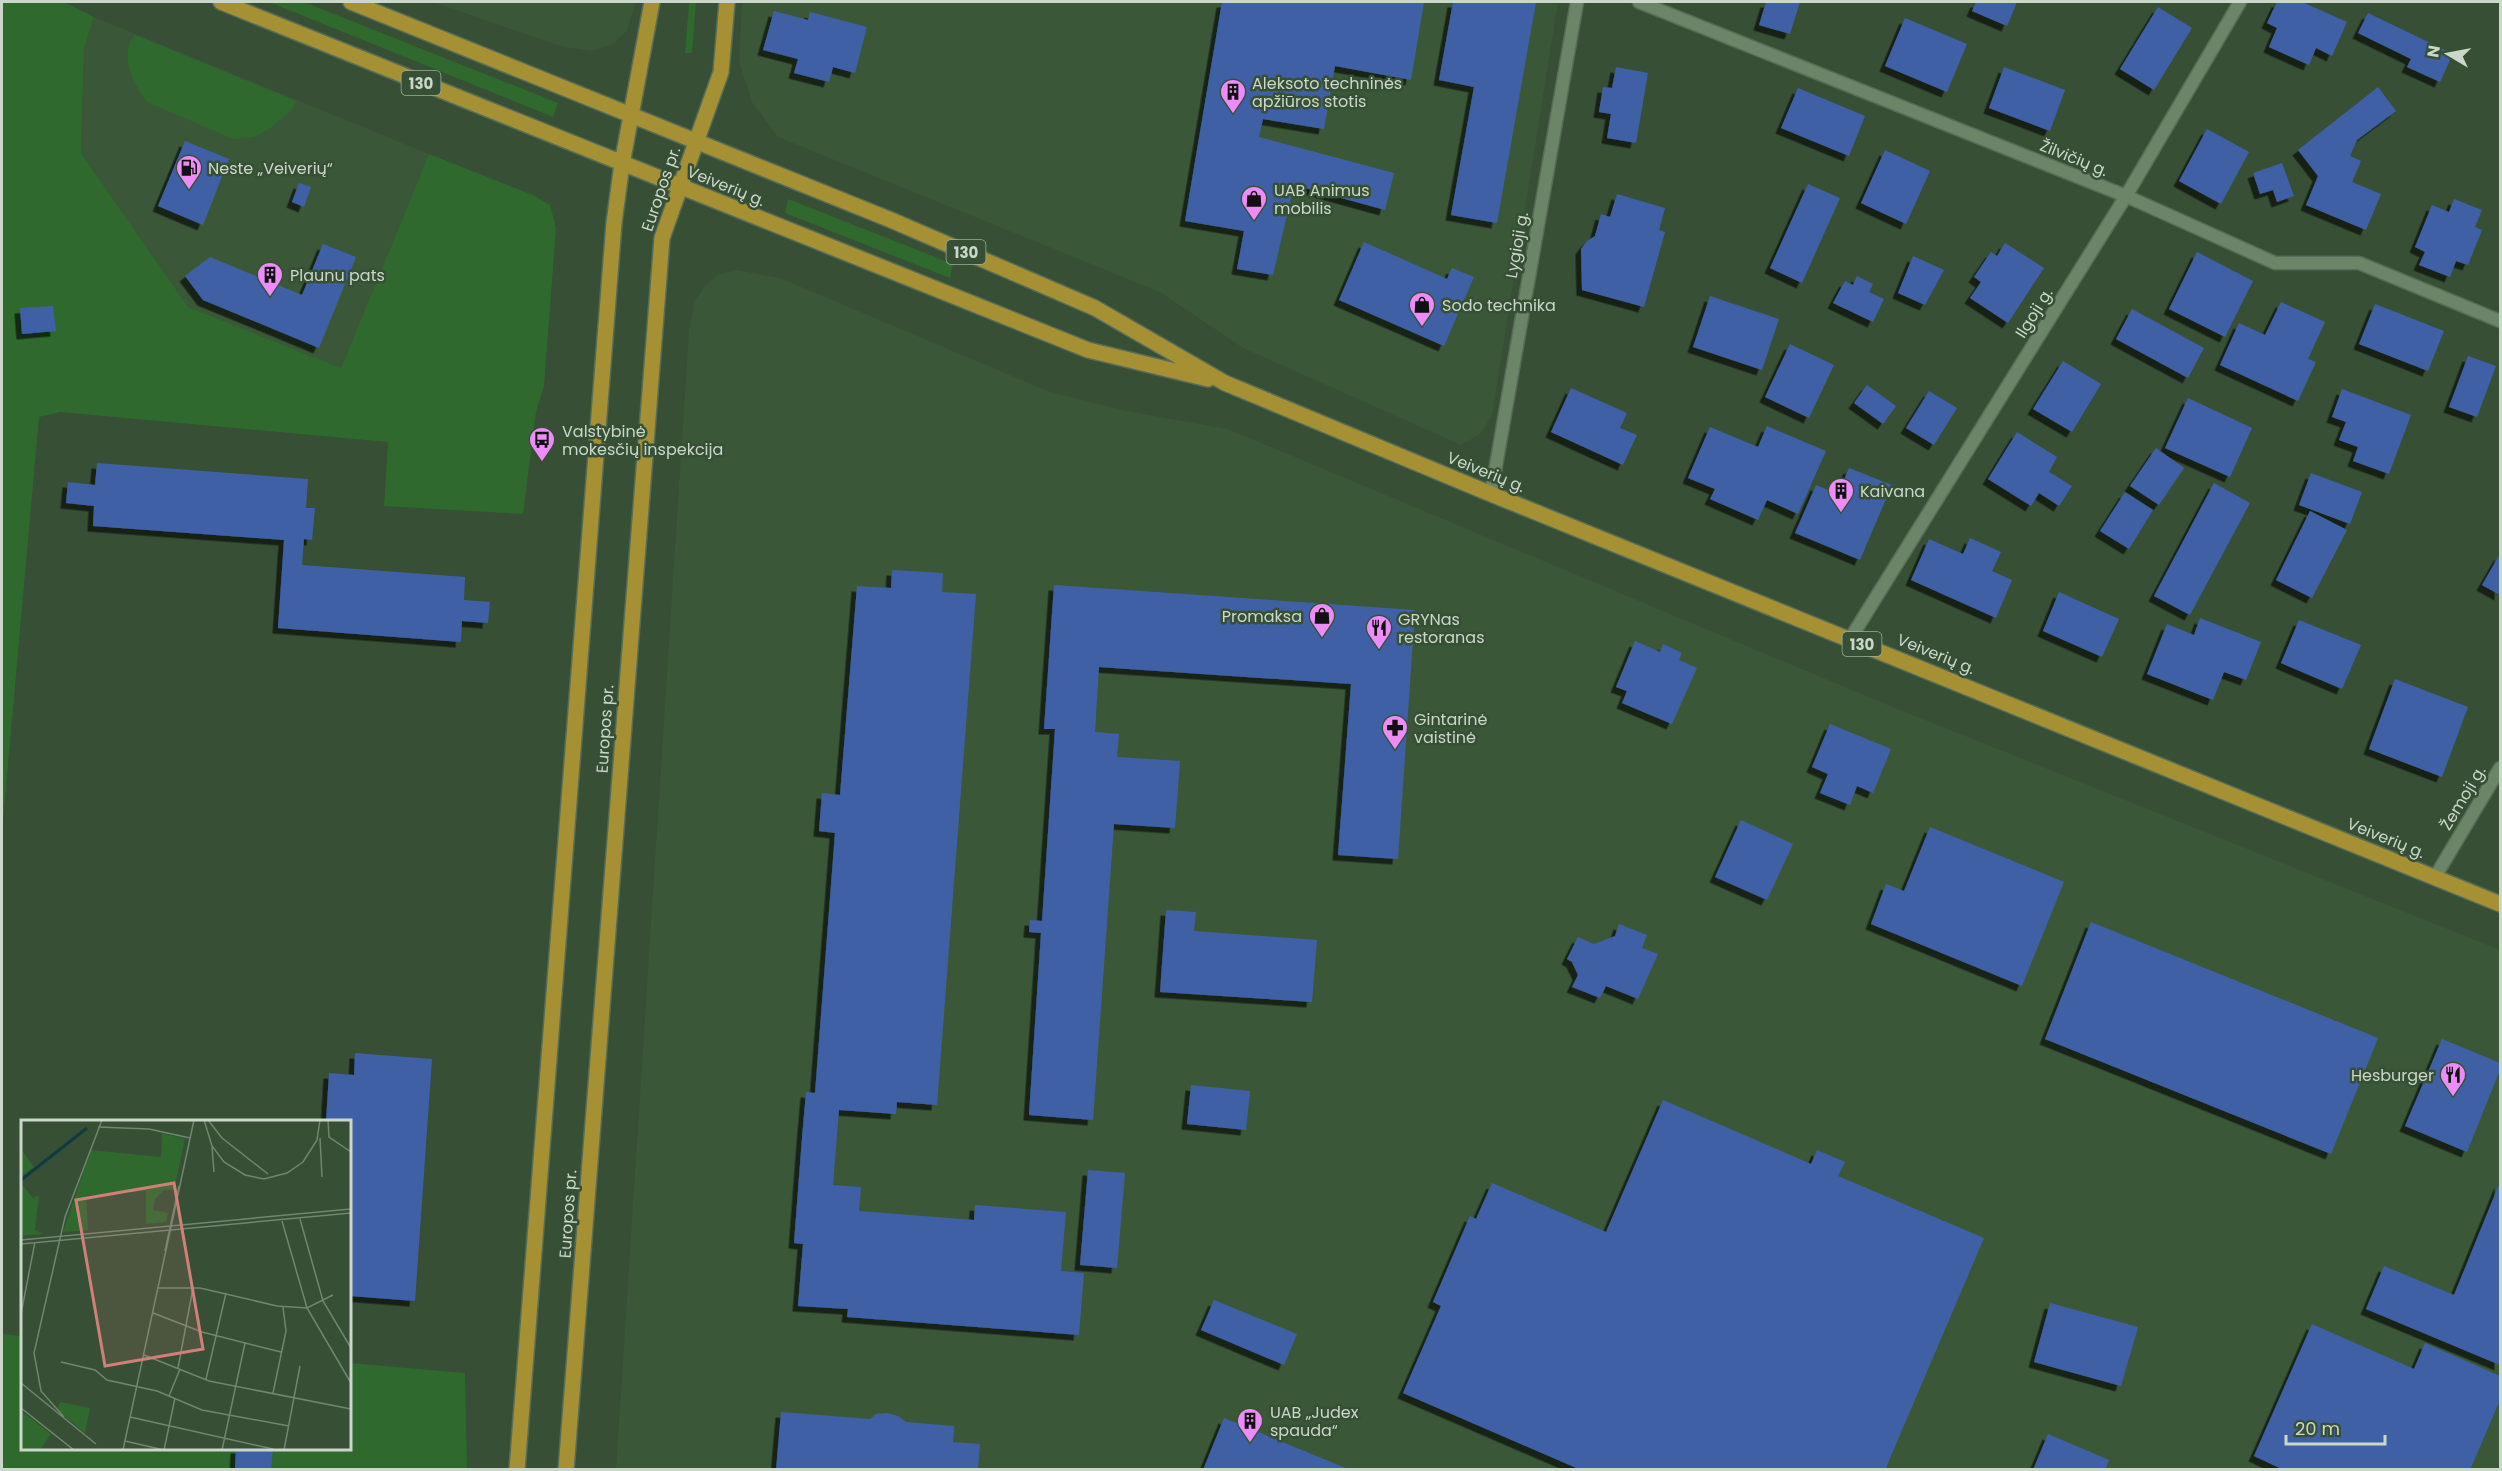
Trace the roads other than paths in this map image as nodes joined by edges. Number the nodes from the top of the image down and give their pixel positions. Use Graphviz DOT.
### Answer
graph roads {
  1 [pos="221,2"];
  2 [pos="351,2"];
  3 [pos="652,2"];
  4 [pos="727,2"];
  5 [pos="1577,2"];
  6 [pos="1638,2"];
  7 [pos="2240,2"];
  8 [pos="632,114"];
  9 [pos="696,141"];
  10 [pos="622,164"];
  11 [pos="679,186"];
  12 [pos="2126,196"];
  13 [pos="2500,321"];
  14 [pos="1225,383"];
  15 [pos="1491,494"];
  16 [pos="1850,639"];
  17 [pos="2500,768"];
  18 [pos="2435,877"];
  19 [pos="2500,903"];
  20 [pos="517,1470"];
  21 [pos="566,1470"];
  1 -- 10 [label="main road, Veiverių g. / 130"];
  2 -- 8 [label="main road, Veiverių g. / 130"];
  3 -- 8 [label="main road, Europos pr."];
  4 -- 9 [label="main road, Europos pr."];
  5 -- 15 [label="street, Lygioji g."];
  6 -- 12 [label="street, Žilvičių g."];
  7 -- 12 [label="street, Ilgoji g."];
  8 -- 9 [label="main road, Veiverių g. / 130"];
  8 -- 10 [label="main road, Europos pr."];
  9 -- 11 [label="main road, Europos pr."];
  9 -- 14 [label="main road, Veiverių g. / 130"];
  10 -- 11 [label="main road, Veiverių g. / 130"];
  10 -- 20 [label="main road, Europos pr."];
  11 -- 14 [label="main road, Veiverių g. / 130"];
  11 -- 21 [label="main road, Europos pr."];
  12 -- 13 [label="street, Žilvičių g."];
  12 -- 16 [label="street, Ilgoji g."];
  14 -- 15 [label="main road, Veiverių g. / 130"];
  15 -- 16 [label="main road, Veiverių g. / 130"];
  16 -- 18 [label="main road, Veiverių g. / 130"];
  17 -- 18 [label="street, Žemoji g."];
  18 -- 19 [label="main road, Veiverių g. / 130"];
}
